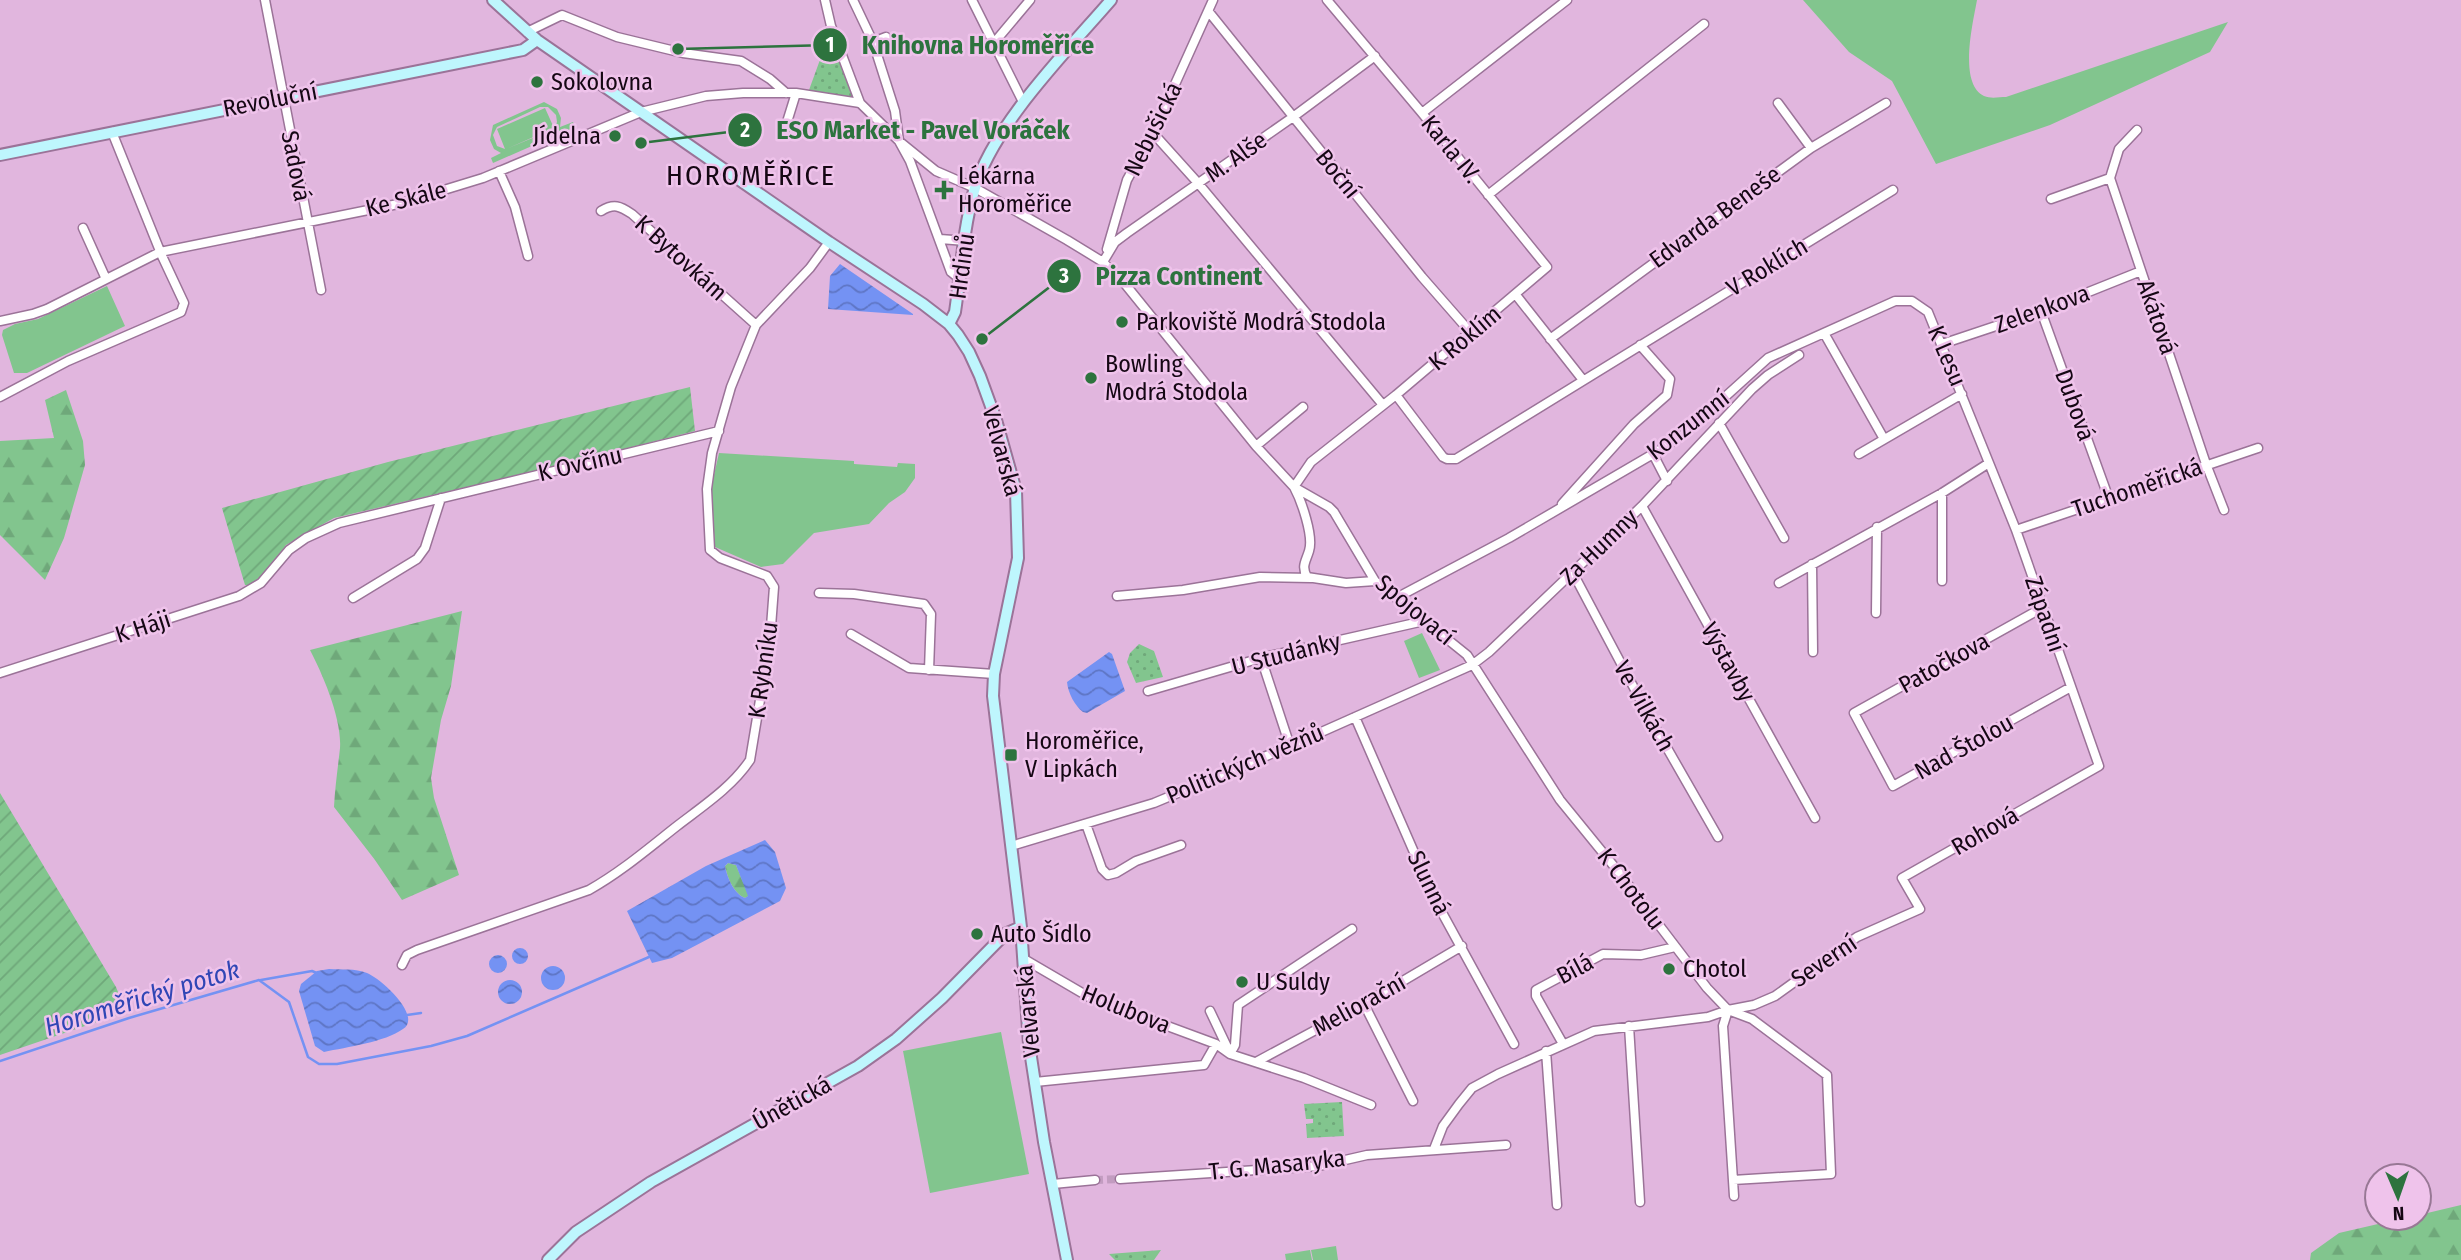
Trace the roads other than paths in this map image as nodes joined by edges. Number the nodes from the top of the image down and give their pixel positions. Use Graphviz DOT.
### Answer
graph roads {
  1 [pos="265,0"];
  2 [pos="493,0"];
  3 [pos="825,0"];
  4 [pos="853,0"];
  5 [pos="972,0"];
  6 [pos="1030,0"];
  7 [pos="1111,0"];
  8 [pos="1213,0"];
  9 [pos="1327,0"];
  10 [pos="1567,0"];
  11 [pos="1209,12"];
  12 [pos="1704,24"];
  13 [pos="527,32"];
  14 [pos="886,37"];
  15 [pos="537,40"];
  16 [pos="873,42"];
  17 [pos="993,44"];
  18 [pos="1375,56"];
  19 [pos="791,93"];
  20 [pos="282,98"];
  21 [pos="1023,102"];
  22 [pos="860,103"];
  23 [pos="1778,103"];
  24 [pos="1886,103"];
  25 [pos="641,112"];
  26 [pos="1422,113"];
  27 [pos="1293,117"];
  28 [pos="2137,130"];
  29 [pos="112,132"];
  30 [pos="1153,133"];
  31 [pos="783,135"];
  32 [pos="899,141"];
  33 [pos="1811,148"];
  34 [pos="0,155"];
  35 [pos="499,172"];
  36 [pos="2110,178"];
  37 [pos="1198,183"];
  38 [pos="975,188"];
  39 [pos="1894,190"];
  40 [pos="1488,195"];
  41 [pos="2051,199"];
  42 [pos="601,211"];
  43 [pos="307,221"];
  44 [pos="83,228"];
  45 [pos="940,239"];
  46 [pos="966,241"];
  47 [pos="829,242"];
  48 [pos="160,252"];
  49 [pos="528,256"];
  50 [pos="1103,262"];
  51 [pos="2141,271"];
  52 [pos="106,279"];
  53 [pos="961,280"];
  54 [pos="321,290"];
  55 [pos="1516,295"];
  56 [pos="2041,311"];
  57 [pos="0,321"];
  58 [pos="949,324"];
  59 [pos="756,325"];
  60 [pos="1471,333"];
  61 [pos="1824,333"];
  62 [pos="1550,339"];
  63 [pos="1942,344"];
  64 [pos="1640,345"];
  65 [pos="1777,354"];
  66 [pos="1798,355"];
  67 [pos="1583,380"];
  68 [pos="1731,391"];
  69 [pos="1962,394"];
  70 [pos="1396,396"];
  71 [pos="0,397"];
  72 [pos="1737,403"];
  73 [pos="1384,405"];
  74 [pos="1303,407"];
  75 [pos="1719,423"];
  76 [pos="719,431"];
  77 [pos="1884,439"];
  78 [pos="1256,446"];
  79 [pos="2258,447"];
  80 [pos="1653,454"];
  81 [pos="1858,454"];
  82 [pos="1989,463"];
  83 [pos="2206,464"];
  84 [pos="1667,481"];
  85 [pos="1294,487"];
  86 [pos="1942,493"];
  87 [pos="441,498"];
  88 [pos="2109,499"];
  89 [pos="1642,506"];
  90 [pos="1557,510"];
  91 [pos="2224,510"];
  92 [pos="1877,527"];
  93 [pos="2016,530"];
  94 [pos="1784,538"];
  95 [pos="1812,564"];
  96 [pos="277,566"];
  97 [pos="1573,573"];
  98 [pos="1311,578"];
  99 [pos="1375,581"];
  100 [pos="1941,581"];
  101 [pos="1779,583"];
  102 [pos="819,593"];
  103 [pos="1117,596"];
  104 [pos="353,598"];
  105 [pos="1396,598"];
  106 [pos="1876,613"];
  107 [pos="2033,613"];
  108 [pos="1424,621"];
  109 [pos="851,634"];
  110 [pos="1813,652"];
  111 [pos="1261,658"];
  112 [pos="1472,665"];
  113 [pos="929,670"];
  114 [pos="0,673"];
  115 [pos="994,674"];
  116 [pos="2071,687"];
  117 [pos="1148,691"];
  118 [pos="1854,713"];
  119 [pos="1355,717"];
  120 [pos="1290,746"];
  121 [pos="2099,766"];
  122 [pos="1815,818"];
  123 [pos="1086,824"];
  124 [pos="1718,837"];
  125 [pos="1181,845"];
  126 [pos="1011,846"];
  127 [pos="1920,909"];
  128 [pos="1021,927"];
  129 [pos="1352,929"];
  130 [pos="1462,946"];
  131 [pos="1675,947"];
  132 [pos="1024,959"];
  133 [pos="402,965"];
  134 [pos="1364,1003"];
  135 [pos="1728,1010"];
  136 [pos="1210,1011"];
  137 [pos="1629,1026"];
  138 [pos="1216,1044"];
  139 [pos="1514,1044"];
  140 [pos="1563,1044"];
  141 [pos="1546,1051"];
  142 [pos="1230,1054"];
  143 [pos="1256,1062"];
  144 [pos="1035,1082"];
  145 [pos="1413,1101"];
  146 [pos="1371,1105"];
  147 [pos="1506,1145"];
  148 [pos="1434,1149"];
  149 [pos="1120,1178"];
  150 [pos="1095,1180"];
  151 [pos="1733,1180"];
  152 [pos="1053,1184"];
  153 [pos="1734,1196"];
  154 [pos="1640,1202"];
  155 [pos="1557,1205"];
  156 [pos="548,1260"];
  157 [pos="1068,1260"];
  1 -- 20 [label="street, Sadová"];
  2 -- 13 [label="main road, Velvarská"];
  3 -- 22 [label="street"];
  4 -- 16 [label="street"];
  5 -- 17 [label="street"];
  6 -- 17 [label="street"];
  7 -- 21 [label="main road, Hrdinů"];
  8 -- 11 [label="street, Nebušická"];
  9 -- 18 [label="street, Karla IV."];
  10 -- 26 [label="street"];
  11 -- 27 [label="street, Boční"];
  11 -- 30 [label="street, Nebušická"];
  12 -- 40 [label="street"];
  13 -- 15 [label="main road, Velvarská"];
  13 -- 19 [label="street"];
  14 -- 16 [label="street"];
  15 -- 20 [label="main road, Revoluční"];
  15 -- 25 [label="main road, Velvarská"];
  16 -- 32 [label="street"];
  17 -- 21 [label="street"];
  18 -- 26 [label="street, Karla IV."];
  18 -- 27 [label="street, M. Alše"];
  19 -- 22 [label="street, Ke Skále"];
  19 -- 25 [label="street, Ke Skále"];
  19 -- 31 [label="street"];
  20 -- 29 [label="main road, Revoluční"];
  20 -- 43 [label="street, Sadová"];
  21 -- 38 [label="main road, Hrdinů"];
  22 -- 32 [label="street"];
  23 -- 33 [label="street"];
  24 -- 33 [label="street, Edvarda Beneše"];
  25 -- 35 [label="street, Ke Skále"];
  25 -- 47 [label="main road, Velvarská"];
  26 -- 40 [label="street, Karla IV."];
  27 -- 37 [label="street, M. Alše"];
  27 -- 60 [label="street, Boční"];
  28 -- 36 [label="street"];
  29 -- 34 [label="main road, Revoluční"];
  29 -- 48 [label="street"];
  30 -- 37 [label="street"];
  30 -- 50 [label="street, Nebušická"];
  32 -- 38 [label="street, Spojovací"];
  32 -- 45 [label="street"];
  33 -- 62 [label="street, Edvarda Beneše"];
  35 -- 43 [label="street, Ke Skále"];
  35 -- 49 [label="street"];
  36 -- 41 [label="street"];
  36 -- 51 [label="street, Akátová"];
  37 -- 50 [label="street, M. Alše"];
  37 -- 73 [label="street"];
  38 -- 46 [label="main road, Hrdinů"];
  38 -- 50 [label="street, Spojovací"];
  39 -- 64 [label="street, V Roklích"];
  40 -- 55 [label="street, Karla IV."];
  42 -- 59 [label="street, K Bytovkám"];
  43 -- 48 [label="street, Ke Skále"];
  43 -- 54 [label="street, Sadová"];
  44 -- 52 [label="street"];
  45 -- 46 [label="street"];
  45 -- 53 [label="street"];
  46 -- 53 [label="main road, Hrdinů"];
  47 -- 58 [label="main road, Velvarská"];
  47 -- 59 [label="street, K Rybníku"];
  48 -- 52 [label="street, Ke Skále"];
  48 -- 71 [label="street"];
  50 -- 78 [label="street, Spojovací"];
  51 -- 56 [label="street, Zelenkova"];
  51 -- 83 [label="street, Akátová"];
  52 -- 57 [label="street, Ke Skále"];
  53 -- 58 [label="main road, Hrdinů"];
  55 -- 60 [label="street, K Roklím"];
  55 -- 62 [label="street, K Roklím"];
  56 -- 63 [label="street, Zelenkova"];
  56 -- 88 [label="street, Dubová"];
  58 -- 115 [label="main road, Velvarská"];
  59 -- 76 [label="street, K Rybníku"];
  60 -- 70 [label="street, K Roklím"];
  61 -- 63 [label="street, K Lesu"];
  61 -- 65 [label="street, K Lesu"];
  61 -- 77 [label="street"];
  62 -- 67 [label="street, K Roklím"];
  63 -- 69 [label="street, K Lesu"];
  64 -- 67 [label="street"];
  64 -- 90 [label="street, Konzumní"];
  65 -- 68 [label="street, Konzumní"];
  66 -- 72 [label="street, Za Humny"];
  67 -- 70 [label="street"];
  68 -- 72 [label="street"];
  68 -- 80 [label="street, Konzumní"];
  69 -- 77 [label="street"];
  69 -- 82 [label="street, K Lesu"];
  70 -- 73 [label="street, K Roklím"];
  72 -- 75 [label="street, Za Humny"];
  73 -- 85 [label="street, K Roklím"];
  74 -- 78 [label="street"];
  75 -- 84 [label="street, Za Humny"];
  75 -- 94 [label="street"];
  76 -- 87 [label="street, K Ovčínu"];
  76 -- 133 [label="street, K Rybníku"];
  77 -- 81 [label="street"];
  78 -- 85 [label="street, Spojovací"];
  79 -- 83 [label="street, Tuchoměřická"];
  80 -- 84 [label="street"];
  80 -- 90 [label="street, Konzumní"];
  82 -- 86 [label="street"];
  82 -- 93 [label="street, Západní"];
  83 -- 88 [label="street, Tuchoměřická"];
  83 -- 91 [label="street, Akátová"];
  84 -- 89 [label="street, Za Humny"];
  85 -- 98 [label="street"];
  85 -- 99 [label="street, Spojovací"];
  86 -- 92 [label="street"];
  86 -- 100 [label="street"];
  87 -- 96 [label="street, K Ovčínu"];
  87 -- 104 [label="street"];
  88 -- 93 [label="street, Tuchoměřická"];
  89 -- 97 [label="street, Za Humny"];
  89 -- 122 [label="street, Výstavby"];
  90 -- 105 [label="street, Konzumní"];
  92 -- 95 [label="street"];
  92 -- 106 [label="street"];
  93 -- 116 [label="street, Západní"];
  95 -- 101 [label="street"];
  95 -- 110 [label="street"];
  96 -- 114 [label="street, K Háji"];
  97 -- 112 [label="street, Za Humny"];
  97 -- 124 [label="street, Ve Vilkách"];
  98 -- 99 [label="street"];
  98 -- 103 [label="street"];
  99 -- 105 [label="street, Spojovací"];
  102 -- 113 [label="street"];
  105 -- 108 [label="street, Spojovací"];
  107 -- 118 [label="street, Patočkova"];
  108 -- 111 [label="street, U Studánky"];
  108 -- 112 [label="street, Spojovací"];
  109 -- 113 [label="street"];
  111 -- 117 [label="street, U Studánky"];
  111 -- 120 [label="street"];
  112 -- 119 [label="street, Politických vězňů"];
  112 -- 131 [label="street, K Chotolu"];
  113 -- 115 [label="street"];
  115 -- 126 [label="main road, Velvarská"];
  116 -- 118 [label="street, Nad Štolou"];
  116 -- 121 [label="street, Západní"];
  119 -- 120 [label="street, Politických vězňů"];
  119 -- 130 [label="street, Slunná"];
  120 -- 123 [label="street, Politických vězňů"];
  121 -- 127 [label="street, Rohová"];
  123 -- 125 [label="street"];
  123 -- 126 [label="street, Politických vězňů"];
  126 -- 128 [label="main road, Velvarská"];
  127 -- 135 [label="street, Severní"];
  128 -- 132 [label="main road, Velvarská"];
  128 -- 156 [label="main road, Únětická"];
  129 -- 142 [label="street"];
  130 -- 134 [label="street, Meliorační"];
  130 -- 139 [label="street, Slunná"];
  131 -- 135 [label="street, K Chotolu"];
  131 -- 140 [label="street, Bílá"];
  132 -- 138 [label="street, Holubova"];
  132 -- 144 [label="main road, Velvarská"];
  134 -- 143 [label="street, Meliorační"];
  134 -- 145 [label="street"];
  135 -- 137 [label="street"];
  135 -- 151 [label="street"];
  135 -- 151 [label="street, K Chotolu"];
  136 -- 142 [label="street, Holubova"];
  137 -- 140 [label="street"];
  137 -- 154 [label="street"];
  138 -- 142 [label="street, Holubova"];
  138 -- 144 [label="street"];
  140 -- 141 [label="street"];
  141 -- 148 [label="street"];
  141 -- 155 [label="street"];
  142 -- 143 [label="street, Holubova"];
  143 -- 146 [label="street, Holubova"];
  144 -- 152 [label="main road, Velvarská"];
  147 -- 148 [label="street, T. G. Masaryka"];
  148 -- 149 [label="street, T. G. Masaryka"];
  150 -- 152 [label="street"];
  151 -- 153 [label="street"];
  152 -- 157 [label="main road, Velvarská"];
}
